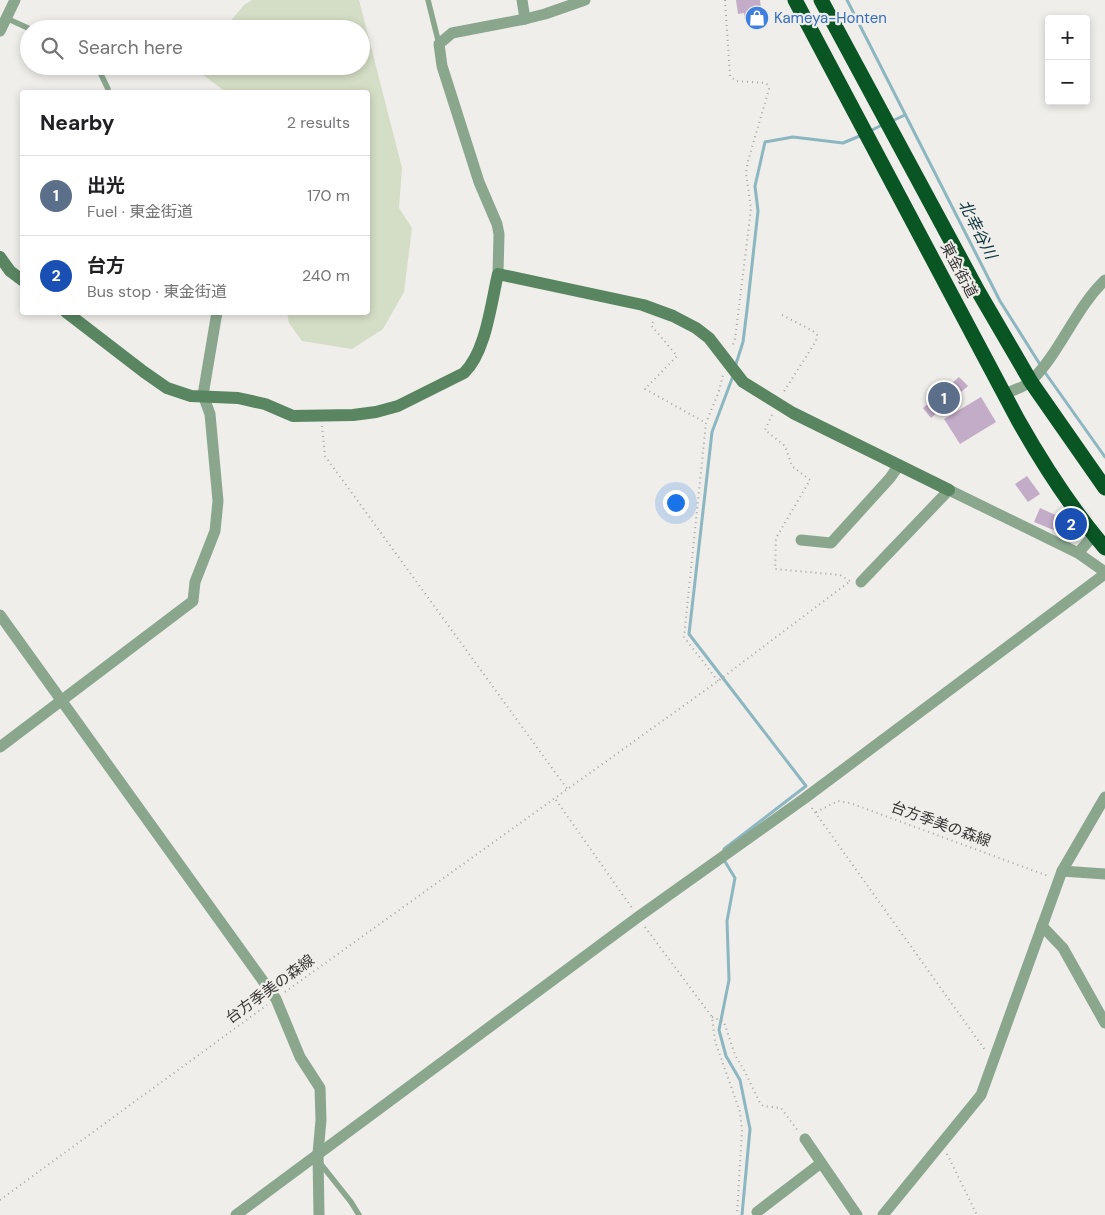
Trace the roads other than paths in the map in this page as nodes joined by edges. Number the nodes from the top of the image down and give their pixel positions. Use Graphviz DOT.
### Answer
graph roads {
  1 [pos="15,0"];
  2 [pos="428,0"];
  3 [pos="522,0"];
  4 [pos="585,0"];
  5 [pos="795,0"];
  6 [pos="821,0"];
  7 [pos="6,18"];
  8 [pos="525,19"];
  9 [pos="20,24"];
  10 [pos="0,31"];
  11 [pos="439,44"];
  12 [pos="101,75"];
  13 [pos="108,90"];
  14 [pos="0,257"];
  15 [pos="498,274"];
  16 [pos="20,278"];
  17 [pos="1105,280"];
  18 [pos="70,315"];
  19 [pos="216,315"];
  20 [pos="1031,382"];
  21 [pos="1005,394"];
  22 [pos="203,395"];
  23 [pos="899,465"];
  24 [pos="1105,488"];
  25 [pos="949,490"];
  26 [pos="1094,535"];
  27 [pos="801,540"];
  28 [pos="1105,548"];
  29 [pos="1078,553"];
  30 [pos="1105,573"];
  31 [pos="856,582"];
  32 [pos="0,615"];
  33 [pos="62,700"];
  34 [pos="0,747"];
  35 [pos="1105,797"];
  36 [pos="1105,874"];
  37 [pos="1061,876"];
  38 [pos="1042,926"];
  39 [pos="1105,1024"];
  40 [pos="805,1139"];
  41 [pos="318,1158"];
  42 [pos="821,1163"];
  43 [pos="757,1212"];
  44 [pos="236,1215"];
  45 [pos="319,1215"];
  46 [pos="360,1215"];
  47 [pos="857,1215"];
  48 [pos="883,1215"];
  1 -- 7 [label="street"];
  2 -- 11 [label="lane"];
  3 -- 8 [label="street"];
  4 -- 8 [label="street"];
  5 -- 21 [label="highway, 東金街道"];
  6 -- 20 [label="highway, 東金街道"];
  7 -- 9 [label="lane"];
  7 -- 10 [label="street"];
  8 -- 11 [label="street"];
  11 -- 15 [label="street"];
  12 -- 13 [label="lane"];
  14 -- 16 [label="street"];
  15 -- 22 [label="street"];
  15 -- 23 [label="street"];
  17 -- 20 [label="street"];
  18 -- 22 [label="street"];
  19 -- 22 [label="street"];
  20 -- 21 [label="street"];
  20 -- 24 [label="highway, 東金街道"];
  21 -- 26 [label="highway, 東金街道"];
  22 -- 33 [label="street"];
  23 -- 25 [label="street"];
  23 -- 27 [label="street"];
  25 -- 29 [label="street"];
  25 -- 31 [label="street"];
  26 -- 28 [label="highway, 東金街道"];
  26 -- 29 [label="street"];
  29 -- 30 [label="street"];
  30 -- 41 [label="street"];
  32 -- 33 [label="street"];
  33 -- 34 [label="street"];
  33 -- 41 [label="street"];
  35 -- 37 [label="street"];
  36 -- 37 [label="street"];
  37 -- 38 [label="street"];
  38 -- 39 [label="street"];
  38 -- 48 [label="street"];
  40 -- 42 [label="street"];
  41 -- 44 [label="street"];
  41 -- 45 [label="street"];
  41 -- 46 [label="lane"];
  42 -- 43 [label="street"];
  42 -- 47 [label="street"];
}
